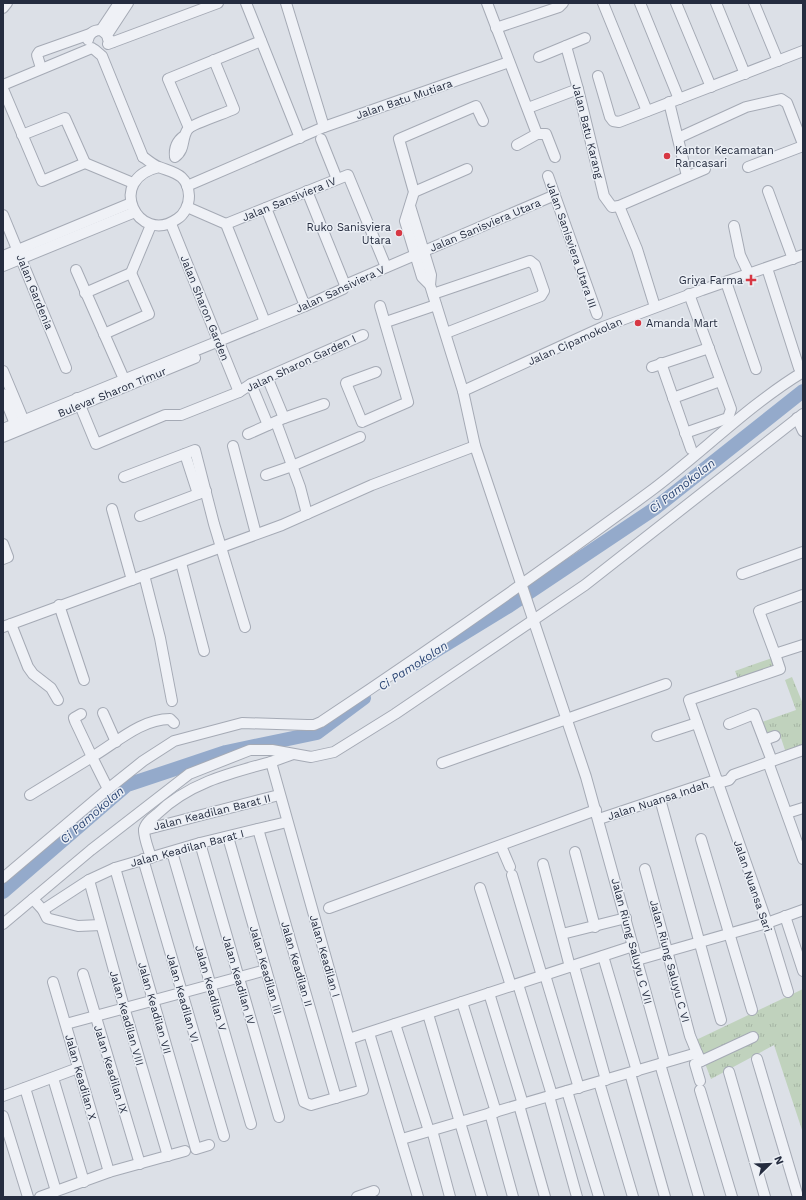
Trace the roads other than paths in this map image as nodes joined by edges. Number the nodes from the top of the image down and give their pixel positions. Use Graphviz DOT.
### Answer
graph roads {
  1 [pos="7,3"];
  2 [pos="119,3"];
  3 [pos="128,3"];
  4 [pos="218,3"];
  5 [pos="246,3"];
  6 [pos="286,3"];
  7 [pos="486,3"];
  8 [pos="563,3"];
  9 [pos="603,3"];
  10 [pos="640,3"];
  11 [pos="676,3"];
  12 [pos="716,3"];
  13 [pos="754,3"];
  14 [pos="3,8"];
  15 [pos="496,28"];
  16 [pos="90,34"];
  17 [pos="585,38"];
  18 [pos="261,41"];
  19 [pos="103,44"];
  20 [pos="566,46"];
  21 [pos="803,51"];
  22 [pos="539,57"];
  23 [pos="214,60"];
  24 [pos="778,61"];
  25 [pos="509,62"];
  26 [pos="41,68"];
  27 [pos="744,74"];
  28 [pos="598,76"];
  29 [pos="3,84"];
  30 [pos="711,87"];
  31 [pos="578,89"];
  32 [pos="3,90"];
  33 [pos="679,99"];
  34 [pos="668,102"];
  35 [pos="528,108"];
  36 [pos="647,111"];
  37 [pos="483,121"];
  38 [pos="324,127"];
  39 [pos="186,132"];
  40 [pos="22,134"];
  41 [pos="537,134"];
  42 [pos="300,138"];
  43 [pos="678,138"];
  44 [pos="321,139"];
  45 [pos="517,145"];
  46 [pos="803,145"];
  47 [pos="143,157"];
  48 [pos="555,157"];
  49 [pos="84,163"];
  50 [pos="159,167"];
  51 [pos="748,167"];
  52 [pos="169,169"];
  53 [pos="467,169"];
  54 [pos="705,169"];
  55 [pos="548,176"];
  56 [pos="687,176"];
  57 [pos="136,179"];
  58 [pos="337,179"];
  59 [pos="187,186"];
  60 [pos="307,191"];
  61 [pos="768,191"];
  62 [pos="414,192"];
  63 [pos="555,196"];
  64 [pos="619,206"];
  65 [pos="187,207"];
  66 [pos="133,208"];
  67 [pos="266,208"];
  68 [pos="3,215"];
  69 [pos="151,224"];
  70 [pos="171,224"];
  71 [pos="226,224"];
  72 [pos="734,226"];
  73 [pos="419,252"];
  74 [pos="19,254"];
  75 [pos="803,255"];
  76 [pos="3,256"];
  77 [pos="793,259"];
  78 [pos="3,266"];
  79 [pos="386,267"];
  80 [pos="767,268"];
  81 [pos="76,270"];
  82 [pos="131,273"];
  83 [pos="749,274"];
  84 [pos="726,282"];
  85 [pos="345,285"];
  86 [pos="432,290"];
  87 [pos="86,293"];
  88 [pos="689,294"];
  89 [pos="436,305"];
  90 [pos="305,306"];
  91 [pos="380,306"];
  92 [pos="655,307"];
  93 [pos="597,314"];
  94 [pos="265,322"];
  95 [pos="386,322"];
  96 [pos="446,333"];
  97 [pos="104,334"];
  98 [pos="363,334"];
  99 [pos="220,344"];
  100 [pos="709,348"];
  101 [pos="66,368"];
  102 [pos="756,369"];
  103 [pos="801,370"];
  104 [pos="3,371"];
  105 [pos="376,372"];
  106 [pos="267,377"];
  107 [pos="124,379"];
  108 [pos="720,381"];
  109 [pos="251,384"];
  110 [pos="463,391"];
  111 [pos="239,392"];
  112 [pos="3,394"];
  113 [pos="673,398"];
  114 [pos="78,402"];
  115 [pos="324,404"];
  116 [pos="800,416"];
  117 [pos="276,422"];
  118 [pos="21,426"];
  119 [pos="3,429"];
  120 [pos="803,431"];
  121 [pos="685,433"];
  122 [pos="248,434"];
  123 [pos="360,437"];
  124 [pos="3,438"];
  125 [pos="233,446"];
  126 [pos="475,446"];
  127 [pos="691,449"];
  128 [pos="185,454"];
  129 [pos="292,466"];
  130 [pos="266,475"];
  131 [pos="124,477"];
  132 [pos="202,493"];
  133 [pos="112,509"];
  134 [pos="306,514"];
  135 [pos="140,516"];
  136 [pos="256,534"];
  137 [pos="3,544"];
  138 [pos="222,547"];
  139 [pos="803,552"];
  140 [pos="3,559"];
  141 [pos="181,563"];
  142 [pos="742,574"];
  143 [pos="144,575"];
  144 [pos="132,580"];
  145 [pos="523,587"];
  146 [pos="803,595"];
  147 [pos="60,605"];
  148 [pos="533,616"];
  149 [pos="7,626"];
  150 [pos="245,628"];
  151 [pos="803,645"];
  152 [pos="204,651"];
  153 [pos="775,654"];
  154 [pos="84,680"];
  155 [pos="666,684"];
  156 [pos="58,700"];
  157 [pos="172,701"];
  158 [pos="80,714"];
  159 [pos="103,714"];
  160 [pos="568,718"];
  161 [pos="174,723"];
  162 [pos="697,723"];
  163 [pos="729,724"];
  164 [pos="657,736"];
  165 [pos="775,736"];
  166 [pos="764,740"];
  167 [pos="116,742"];
  168 [pos="803,750"];
  169 [pos="294,754"];
  170 [pos="92,758"];
  171 [pos="271,762"];
  172 [pos="770,762"];
  173 [pos="442,763"];
  174 [pos="725,778"];
  175 [pos="108,789"];
  176 [pos="30,795"];
  177 [pos="279,795"];
  178 [pos="660,799"];
  179 [pos="803,808"];
  180 [pos="787,813"];
  181 [pos="597,815"];
  182 [pos="287,822"];
  183 [pos="258,829"];
  184 [pos="144,830"];
  185 [pos="228,837"];
  186 [pos="702,839"];
  187 [pos="200,844"];
  188 [pos="501,846"];
  189 [pos="172,852"];
  190 [pos="575,852"];
  191 [pos="147,858"];
  192 [pos="803,859"];
  193 [pos="544,864"];
  194 [pos="115,868"];
  195 [pos="645,869"];
  196 [pos="3,878"];
  197 [pos="89,880"];
  198 [pos="480,888"];
  199 [pos="33,899"];
  200 [pos="329,908"];
  201 [pos="43,910"];
  202 [pos="803,910"];
  203 [pos="785,916"];
  204 [pos="626,918"];
  205 [pos="767,923"];
  206 [pos="3,924"];
  207 [pos="101,925"];
  208 [pos="595,927"];
  209 [pos="731,933"];
  210 [pos="562,934"];
  211 [pos="699,942"];
  212 [pos="634,946"];
  213 [pos="668,951"];
  214 [pos="603,956"];
  215 [pos="637,960"];
  216 [pos="572,966"];
  217 [pos="266,970"];
  218 [pos="803,971"];
  219 [pos="83,974"];
  220 [pos="238,976"];
  221 [pos="543,976"];
  222 [pos="53,982"];
  223 [pos="209,984"];
  224 [pos="515,985"];
  225 [pos="181,991"];
  226 [pos="788,992"];
  227 [pos="489,993"];
  228 [pos="152,1000"];
  229 [pos="462,1002"];
  230 [pos="124,1007"];
  231 [pos="752,1010"];
  232 [pos="428,1014"];
  233 [pos="95,1015"];
  234 [pos="721,1020"];
  235 [pos="66,1024"];
  236 [pos="395,1024"];
  237 [pos="369,1033"];
  238 [pos="753,1037"];
  239 [pos="349,1039"];
  240 [pos="699,1057"];
  241 [pos="757,1059"];
  242 [pos="663,1063"];
  243 [pos="78,1068"];
  244 [pos="633,1072"];
  245 [pos="729,1072"];
  246 [pos="53,1078"];
  247 [pos="602,1081"];
  248 [pos="25,1088"];
  249 [pos="579,1088"];
  250 [pos="568,1091"];
  251 [pos="3,1096"];
  252 [pos="550,1096"];
  253 [pos="336,1098"];
  254 [pos="521,1104"];
  255 [pos="493,1113"];
  256 [pos="3,1116"];
  257 [pos="279,1117"];
  258 [pos="461,1122"];
  259 [pos="251,1124"];
  260 [pos="430,1131"];
  261 [pos="224,1136"];
  262 [pos="402,1139"];
  263 [pos="209,1145"];
  264 [pos="185,1151"];
  265 [pos="168,1156"];
  266 [pos="140,1164"];
  267 [pos="109,1172"];
  268 [pos="84,1182"];
  269 [pos="56,1191"];
  270 [pos="374,1191"];
  271 [pos="28,1197"];
  272 [pos="40,1197"];
  273 [pos="359,1197"];
  274 [pos="418,1197"];
  275 [pos="450,1197"];
  276 [pos="482,1197"];
  277 [pos="514,1197"];
  278 [pos="545,1197"];
  279 [pos="577,1197"];
  280 [pos="599,1197"];
  281 [pos="633,1197"];
  282 [pos="666,1197"];
  283 [pos="699,1197"];
  284 [pos="732,1197"];
  285 [pos="765,1197"];
  286 [pos="798,1197"];
  1 -- 14 [label="street"];
  2 -- 19 [label="street"];
  3 -- 19 [label="street"];
  4 -- 19 [label="street"];
  5 -- 18 [label="street"];
  6 -- 38 [label="street"];
  7 -- 15 [label="street"];
  8 -- 15 [label="street"];
  9 -- 36 [label="street"];
  10 -- 33 [label="street"];
  11 -- 30 [label="street"];
  12 -- 27 [label="street"];
  13 -- 24 [label="street"];
  15 -- 25 [label="street"];
  16 -- 19 [label="street"];
  16 -- 19 [label="street"];
  16 -- 26 [label="street"];
  17 -- 20 [label="street"];
  18 -- 23 [label="street"];
  18 -- 42 [label="street"];
  19 -- 26 [label="street"];
  19 -- 47 [label="street"];
  20 -- 22 [label="street"];
  20 -- 31 [label="street, Jalan Batu Karang"];
  21 -- 24 [label="street"];
  23 -- 39 [label="street"];
  23 -- 39 [label="street"];
  24 -- 27 [label="street"];
  25 -- 35 [label="street"];
  25 -- 38 [label="street, Jalan Batu Mutiara"];
  26 -- 29 [label="street"];
  27 -- 30 [label="street"];
  28 -- 36 [label="street"];
  30 -- 33 [label="street"];
  31 -- 35 [label="street"];
  31 -- 64 [label="street, Jalan Batu Karang"];
  32 -- 40 [label="street"];
  33 -- 34 [label="street"];
  34 -- 36 [label="street"];
  34 -- 43 [label="street"];
  35 -- 41 [label="street"];
  37 -- 62 [label="street"];
  38 -- 42 [label="street, Jalan Batu Mutiara"];
  39 -- 52 [label="street"];
  40 -- 49 [label="street"];
  40 -- 49 [label="street"];
  41 -- 45 [label="street"];
  41 -- 48 [label="street"];
  42 -- 59 [label="street, Jalan Batu Mutiara"];
  43 -- 46 [label="street"];
  43 -- 56 [label="street"];
  44 -- 58 [label="street"];
  46 -- 51 [label="street"];
  47 -- 50 [label="street"];
  47 -- 57 [label="street"];
  49 -- 57 [label="street"];
  50 -- 52 [label="street"];
  50 -- 57 [label="street"];
  52 -- 59 [label="street"];
  53 -- 62 [label="street"];
  54 -- 56 [label="street"];
  55 -- 63 [label="street, Jalan Sanisviera Utara III"];
  56 -- 64 [label="street"];
  57 -- 66 [label="street"];
  58 -- 60 [label="street, Jalan Sansiviera IV"];
  58 -- 79 [label="street, Jalan Sansiviera IV"];
  59 -- 65 [label="street"];
  60 -- 67 [label="street, Jalan Sansiviera IV"];
  60 -- 85 [label="street"];
  61 -- 77 [label="street"];
  62 -- 73 [label="street, Jalan Riung Saluyu C VII"];
  63 -- 73 [label="street, Jalan Sanisviera Utara"];
  63 -- 93 [label="street, Jalan Sanisviera Utara III"];
  64 -- 92 [label="street"];
  65 -- 70 [label="street"];
  65 -- 71 [label="street"];
  66 -- 69 [label="street"];
  66 -- 74 [label="street"];
  67 -- 71 [label="street, Jalan Sansiviera IV"];
  67 -- 90 [label="street"];
  68 -- 74 [label="street, Jalan Gardenia"];
  69 -- 70 [label="street"];
  69 -- 82 [label="street"];
  70 -- 99 [label="street, Jalan Sharon Garden"];
  71 -- 94 [label="street"];
  72 -- 83 [label="street"];
  73 -- 79 [label="street, Jalan Sansiviera V"];
  73 -- 86 [label="street, Jalan Riung Saluyu C VII"];
  74 -- 76 [label="street"];
  74 -- 78 [label="street"];
  74 -- 101 [label="street, Jalan Gardenia"];
  75 -- 77 [label="street, Jalan Cipamokolan"];
  77 -- 80 [label="street, Jalan Cipamokolan"];
  79 -- 85 [label="street, Jalan Sansiviera V"];
  80 -- 83 [label="street, Jalan Cipamokolan"];
  80 -- 103 [label="street"];
  81 -- 87 [label="street"];
  82 -- 87 [label="street"];
  82 -- 97 [label="street"];
  83 -- 84 [label="street, Jalan Cipamokolan"];
  84 -- 88 [label="street, Jalan Cipamokolan"];
  84 -- 102 [label="street"];
  85 -- 90 [label="street, Jalan Sansiviera V"];
  86 -- 89 [label="street, Jalan Riung Saluyu C VII"];
  86 -- 96 [label="street"];
  87 -- 97 [label="street"];
  88 -- 92 [label="street, Jalan Cipamokolan"];
  88 -- 100 [label="street"];
  89 -- 95 [label="street"];
  89 -- 96 [label="street, Jalan Riung Saluyu C VII"];
  90 -- 94 [label="street, Jalan Sansiviera V"];
  91 -- 95 [label="street"];
  92 -- 110 [label="street, Jalan Cipamokolan"];
  94 -- 99 [label="street, Jalan Sansiviera V"];
  95 -- 105 [label="street"];
  96 -- 110 [label="street, Jalan Riung Saluyu C VII"];
  97 -- 107 [label="street"];
  98 -- 106 [label="street, Jalan Sharon Garden I"];
  99 -- 107 [label="street, Bulevar Sharon Timur"];
  99 -- 111 [label="street, Jalan Sharon Garden"];
  99 -- 114 [label="street, Bulevar Sharon Timur"];
  100 -- 108 [label="street"];
  100 -- 113 [label="street"];
  103 -- 145 [label="street"];
  104 -- 118 [label="street"];
  106 -- 109 [label="street, Jalan Sharon Garden I"];
  106 -- 117 [label="street"];
  107 -- 114 [label="street, Bulevar Sharon Timur"];
  108 -- 113 [label="street"];
  108 -- 121 [label="street"];
  109 -- 111 [label="street, Jalan Sharon Garden I"];
  109 -- 117 [label="street"];
  110 -- 126 [label="street, Jalan Riung Saluyu C VII"];
  111 -- 114 [label="street, Jalan Sharon Garden I"];
  112 -- 118 [label="street"];
  113 -- 121 [label="street"];
  114 -- 118 [label="street, Bulevar Sharon Timur"];
  115 -- 117 [label="street"];
  116 -- 120 [label="street"];
  116 -- 148 [label="street"];
  117 -- 122 [label="street"];
  117 -- 129 [label="street"];
  118 -- 119 [label="street, Bulevar Sharon Timur"];
  118 -- 124 [label="street, Bulevar Sharon Timur"];
  121 -- 127 [label="street"];
  123 -- 129 [label="street"];
  125 -- 136 [label="street"];
  126 -- 134 [label="street"];
  126 -- 145 [label="street, Jalan Riung Saluyu C VII"];
  128 -- 131 [label="street"];
  128 -- 132 [label="street"];
  128 -- 132 [label="street"];
  129 -- 130 [label="street"];
  129 -- 134 [label="street"];
  132 -- 135 [label="street"];
  132 -- 138 [label="street"];
  133 -- 144 [label="street"];
  134 -- 136 [label="street"];
  136 -- 138 [label="street"];
  137 -- 140 [label="street"];
  138 -- 141 [label="street"];
  138 -- 150 [label="street"];
  139 -- 142 [label="street"];
  141 -- 143 [label="street"];
  141 -- 152 [label="street"];
  143 -- 144 [label="street"];
  143 -- 157 [label="street"];
  144 -- 147 [label="street"];
  145 -- 148 [label="street, Jalan Riung Saluyu C VII"];
  145 -- 175 [label="street"];
  146 -- 153 [label="street"];
  147 -- 149 [label="street"];
  147 -- 154 [label="street"];
  148 -- 160 [label="street, Jalan Riung Saluyu C VII"];
  148 -- 169 [label="street"];
  149 -- 156 [label="street"];
  151 -- 153 [label="street"];
  153 -- 162 [label="street, Jalan Nuansa Sari"];
  155 -- 160 [label="street"];
  158 -- 170 [label="street"];
  159 -- 167 [label="street"];
  160 -- 173 [label="street"];
  160 -- 181 [label="street, Jalan Riung Saluyu C VII"];
  161 -- 167 [label="street"];
  162 -- 164 [label="street"];
  162 -- 174 [label="street, Jalan Nuansa Sari"];
  163 -- 166 [label="street"];
  165 -- 166 [label="street"];
  166 -- 172 [label="street"];
  167 -- 170 [label="street"];
  168 -- 172 [label="street, Jalan Nuansa Indah"];
  169 -- 171 [label="street"];
  169 -- 199 [label="street"];
  170 -- 175 [label="street"];
  170 -- 176 [label="street"];
  171 -- 177 [label="street, Jalan Keadilan I"];
  171 -- 184 [label="street"];
  172 -- 174 [label="street, Jalan Nuansa Indah"];
  172 -- 180 [label="street"];
  174 -- 178 [label="street, Jalan Nuansa Indah"];
  174 -- 205 [label="street, Jalan Nuansa Sari"];
  175 -- 196 [label="street"];
  177 -- 182 [label="street, Jalan Keadilan I"];
  177 -- 184 [label="street, Jalan Keadilan Barat II"];
  178 -- 181 [label="street, Jalan Nuansa Indah"];
  178 -- 211 [label="street"];
  179 -- 180 [label="street"];
  180 -- 192 [label="street"];
  181 -- 188 [label="street, Jalan Nuansa Indah"];
  181 -- 204 [label="street, Jalan Riung Saluyu C VII"];
  182 -- 183 [label="street, Jalan Keadilan Barat I"];
  182 -- 239 [label="street, Jalan Keadilan I"];
  183 -- 185 [label="street, Jalan Keadilan Barat I"];
  183 -- 253 [label="street, Jalan Keadilan II"];
  184 -- 191 [label="street, Jalan Keadilan VI"];
  185 -- 187 [label="street, Jalan Keadilan Barat I"];
  185 -- 217 [label="street, Jalan Keadilan III"];
  186 -- 209 [label="street"];
  187 -- 189 [label="street, Jalan Keadilan Barat I"];
  187 -- 220 [label="street, Jalan Keadilan IV"];
  188 -- 200 [label="street, Jalan Nuansa Indah"];
  188 -- 221 [label="street"];
  189 -- 191 [label="street, Jalan Keadilan Barat I"];
  189 -- 223 [label="street, Jalan Keadilan V"];
  190 -- 208 [label="street"];
  191 -- 194 [label="street, Jalan Keadilan Barat I"];
  191 -- 225 [label="street, Jalan Keadilan VI"];
  193 -- 210 [label="street"];
  194 -- 197 [label="street, Jalan Keadilan Barat I"];
  194 -- 228 [label="street, Jalan Keadilan VII"];
  195 -- 213 [label="street, Jalan Riung Saluyu C VI"];
  197 -- 201 [label="street, Jalan Keadilan Barat I"];
  197 -- 207 [label="street, Jalan Keadilan VIII"];
  198 -- 224 [label="street"];
  199 -- 201 [label="street"];
  199 -- 206 [label="street"];
  201 -- 207 [label="street"];
  202 -- 203 [label="street"];
  203 -- 205 [label="street"];
  203 -- 218 [label="street"];
  204 -- 208 [label="street"];
  204 -- 212 [label="street, Jalan Riung Saluyu C VII"];
  205 -- 209 [label="street"];
  205 -- 226 [label="street, Jalan Nuansa Sari"];
  207 -- 230 [label="street, Jalan Keadilan VIII"];
  208 -- 210 [label="street"];
  209 -- 211 [label="street"];
  209 -- 231 [label="street"];
  210 -- 216 [label="street"];
  211 -- 213 [label="street"];
  211 -- 234 [label="street"];
  212 -- 214 [label="street"];
  212 -- 215 [label="street, Jalan Riung Saluyu C VII"];
  213 -- 215 [label="street"];
  213 -- 240 [label="street, Jalan Riung Saluyu C VI"];
  214 -- 216 [label="street"];
  214 -- 244 [label="street"];
  215 -- 242 [label="street, Jalan Riung Saluyu C VII"];
  216 -- 221 [label="street"];
  216 -- 247 [label="street"];
  217 -- 220 [label="street"];
  217 -- 253 [label="street, Jalan Keadilan III"];
  219 -- 233 [label="street, Jalan Keadilan IX"];
  220 -- 223 [label="street"];
  220 -- 257 [label="street, Jalan Keadilan IV"];
  221 -- 224 [label="street"];
  221 -- 249 [label="street"];
  222 -- 235 [label="street, Jalan Keadilan X"];
  223 -- 225 [label="street"];
  223 -- 259 [label="street, Jalan Keadilan V"];
  224 -- 227 [label="street"];
  224 -- 252 [label="street"];
  225 -- 228 [label="street"];
  225 -- 261 [label="street, Jalan Keadilan VI"];
  227 -- 229 [label="street"];
  227 -- 254 [label="street"];
  228 -- 230 [label="street"];
  228 -- 263 [label="street, Jalan Keadilan VII"];
  229 -- 232 [label="street"];
  229 -- 255 [label="street"];
  230 -- 233 [label="street"];
  230 -- 265 [label="street, Jalan Keadilan VIII"];
  232 -- 236 [label="street"];
  232 -- 258 [label="street"];
  233 -- 235 [label="street"];
  233 -- 266 [label="street, Jalan Keadilan IX"];
  235 -- 243 [label="street, Jalan Keadilan X"];
  236 -- 237 [label="street"];
  236 -- 260 [label="street"];
  237 -- 239 [label="street"];
  237 -- 262 [label="street"];
  238 -- 240 [label="street"];
  239 -- 253 [label="street, Jalan Keadilan I"];
  240 -- 242 [label="street"];
  240 -- 284 [label="street"];
  241 -- 286 [label="street"];
  242 -- 244 [label="street"];
  242 -- 283 [label="street, Jalan Riung Saluyu C VII"];
  243 -- 246 [label="street"];
  243 -- 267 [label="street, Jalan Keadilan X"];
  244 -- 247 [label="street"];
  244 -- 282 [label="street"];
  245 -- 285 [label="street"];
  246 -- 248 [label="street"];
  246 -- 268 [label="street"];
  247 -- 249 [label="street"];
  247 -- 281 [label="street"];
  248 -- 251 [label="street"];
  248 -- 269 [label="street"];
  249 -- 250 [label="street"];
  250 -- 252 [label="street"];
  250 -- 280 [label="street"];
  252 -- 254 [label="street"];
  252 -- 279 [label="street"];
  254 -- 255 [label="street"];
  254 -- 278 [label="street"];
  255 -- 258 [label="street"];
  255 -- 277 [label="street"];
  256 -- 271 [label="street"];
  258 -- 260 [label="street"];
  258 -- 276 [label="street"];
  260 -- 262 [label="street"];
  260 -- 275 [label="street"];
  262 -- 274 [label="street"];
  264 -- 265 [label="street"];
  265 -- 266 [label="street"];
  266 -- 267 [label="street"];
  267 -- 268 [label="street"];
  268 -- 269 [label="street"];
  269 -- 272 [label="street"];
  270 -- 273 [label="street"];
}
